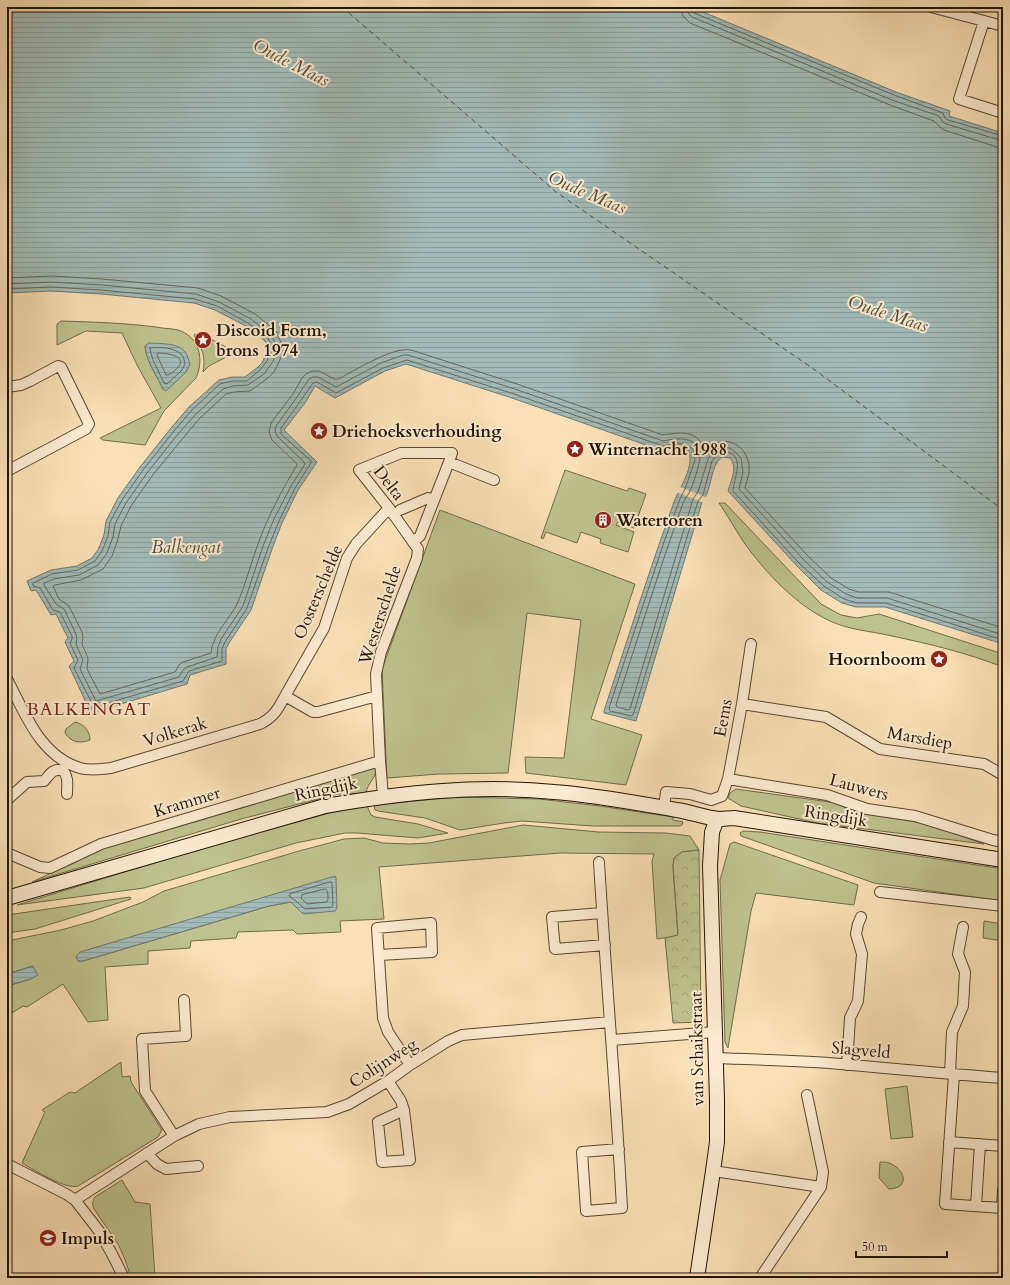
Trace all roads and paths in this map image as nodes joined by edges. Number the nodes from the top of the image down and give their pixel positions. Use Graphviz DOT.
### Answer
graph roads {
  1 [pos="931,7"];
  2 [pos="984,21"];
  3 [pos="1003,26"];
  4 [pos="1003,114"];
  5 [pos="7,387"];
  6 [pos="449,462"];
  7 [pos="7,471"];
  8 [pos="494,480"];
  9 [pos="434,500"];
  10 [pos="389,508"];
  11 [pos="400,510"];
  12 [pos="413,542"];
  13 [pos="751,644"];
  14 [pos="7,679"];
  15 [pos="285,696"];
  16 [pos="377,696"];
  17 [pos="742,704"];
  18 [pos="380,761"];
  19 [pos="1003,775"];
  20 [pos="728,779"];
  21 [pos="67,794"];
  22 [pos="383,796"];
  23 [pos="7,800"];
  24 [pos="664,808"];
  25 [pos="717,819"];
  26 [pos="1003,842"];
  27 [pos="7,853"];
  28 [pos="1003,860"];
  29 [pos="599,862"];
  30 [pos="880,892"];
  31 [pos="7,898"];
  32 [pos="1003,906"];
  33 [pos="602,913"];
  34 [pos="861,917"];
  35 [pos="963,927"];
  36 [pos="605,945"];
  37 [pos="379,955"];
  38 [pos="184,1000"];
  39 [pos="610,1022"];
  40 [pos="715,1032"];
  41 [pos="612,1040"];
  42 [pos="716,1058"];
  43 [pos="410,1065"];
  44 [pos="847,1065"];
  45 [pos="952,1075"];
  46 [pos="1003,1078"];
  47 [pos="388,1081"];
  48 [pos="806,1094"];
  49 [pos="404,1110"];
  50 [pos="174,1136"];
  51 [pos="950,1142"];
  52 [pos="980,1144"];
  53 [pos="1003,1146"];
  54 [pos="619,1149"];
  55 [pos="147,1153"];
  56 [pos="7,1164"];
  57 [pos="198,1166"];
  58 [pos="713,1170"];
  59 [pos="821,1187"];
  60 [pos="1003,1190"];
  61 [pos="75,1200"];
  62 [pos="976,1206"];
  63 [pos="124,1278"];
  64 [pos="697,1278"];
  65 [pos="760,1278"];
  1 -- 2 [label="street"];
  2 -- 3 [label="street"];
  2 -- 4 [label="street"];
  5 -- 7 [label="street"];
  6 -- 8 [label="street, Delta"];
  6 -- 9 [label="street"];
  6 -- 10 [label="street, Delta"];
  9 -- 11 [label="street"];
  9 -- 12 [label="street"];
  10 -- 12 [label="street, Delta"];
  10 -- 15 [label="street, Oosterschelde"];
  12 -- 16 [label="street, Westerschelde"];
  13 -- 17 [label="street, Eems"];
  14 -- 15 [label="street, Volkerak"];
  15 -- 16 [label="street"];
  16 -- 18 [label="street, Westerschelde"];
  17 -- 19 [label="street, Marsdiep"];
  17 -- 20 [label="street, Eems"];
  18 -- 22 [label="street, Westerschelde"];
  18 -- 27 [label="street, Krammer"];
  20 -- 24 [label="street, Eems"];
  20 -- 26 [label="street, Lauwers"];
  21 -- 23 [label="street"];
  22 -- 24 [label="main road, Ringdijk"];
  22 -- 31 [label="main road, Ringdijk"];
  24 -- 25 [label="main road, Ringdijk"];
  25 -- 28 [label="main road, Ringdijk"];
  25 -- 40 [label="main road, van Schaikstraat"];
  29 -- 33 [label="street"];
  30 -- 32 [label="street"];
  33 -- 36 [label="street"];
  33 -- 36 [label="street"];
  34 -- 44 [label="street"];
  35 -- 45 [label="street"];
  36 -- 39 [label="street"];
  37 -- 37 [label="street"];
  37 -- 43 [label="street"];
  38 -- 50 [label="street"];
  39 -- 41 [label="street"];
  39 -- 43 [label="street, Colijnweg"];
  40 -- 41 [label="street"];
  40 -- 42 [label="main road, van Schaikstraat"];
  41 -- 54 [label="street"];
  42 -- 44 [label="street, Slagveld"];
  42 -- 58 [label="main road, van Schaikstraat"];
  43 -- 47 [label="street, Colijnweg"];
  44 -- 45 [label="street, Slagveld"];
  45 -- 46 [label="street, Slagveld"];
  45 -- 51 [label="street"];
  47 -- 49 [label="street"];
  47 -- 50 [label="street, Colijnweg"];
  48 -- 59 [label="street"];
  49 -- 49 [label="street"];
  50 -- 55 [label="street, Colijnweg"];
  51 -- 52 [label="street"];
  51 -- 62 [label="street"];
  52 -- 53 [label="street"];
  52 -- 62 [label="street"];
  54 -- 54 [label="street"];
  55 -- 57 [label="street"];
  55 -- 61 [label="street, Colijnweg"];
  56 -- 61 [label="street"];
  58 -- 59 [label="street"];
  58 -- 64 [label="main road, van Schaikstraat"];
  59 -- 65 [label="street"];
  60 -- 62 [label="street"];
  61 -- 63 [label="street"];
}
